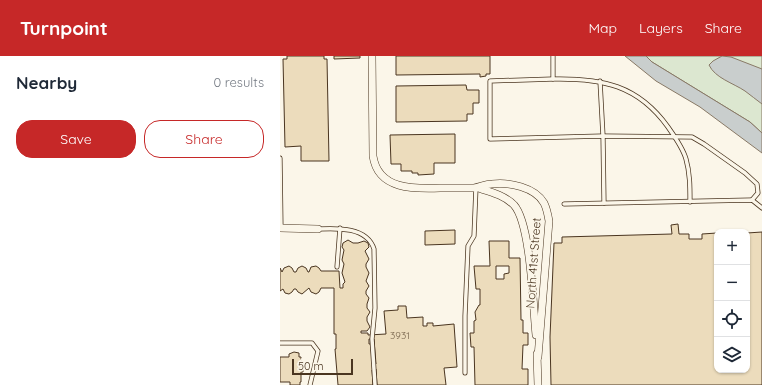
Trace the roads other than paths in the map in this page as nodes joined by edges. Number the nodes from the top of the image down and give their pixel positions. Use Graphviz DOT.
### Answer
graph roads {
  1 [pos="372,56"];
  2 [pos="553,56"];
  3 [pos="553,79"];
  4 [pos="600,81"];
  5 [pos="603,136"];
  6 [pos="675,136"];
  7 [pos="280,158"];
  8 [pos="476,188"];
  9 [pos="752,200"];
  10 [pos="690,202"];
  11 [pos="604,203"];
  12 [pos="564,204"];
  13 [pos="762,208"];
  14 [pos="281,228"];
  15 [pos="340,228"];
  16 [pos="318,229"];
  17 [pos="337,267"];
  18 [pos="280,343"];
  19 [pos="538,357"];
  20 [pos="465,373"];
  21 [pos="310,385"];
  22 [pos="375,385"];
  23 [pos="538,385"];
  1 -- 8 [label="street"];
  2 -- 3 [label="lane"];
  3 -- 4 [label="lane"];
  3 -- 5 [label="lane"];
  4 -- 5 [label="lane"];
  4 -- 6 [label="lane"];
  5 -- 6 [label="lane"];
  5 -- 11 [label="lane"];
  6 -- 9 [label="lane"];
  6 -- 10 [label="lane"];
  7 -- 14 [label="lane"];
  8 -- 19 [label="street, North 41st Street"];
  8 -- 19 [label="street, North 41st Street"];
  8 -- 20 [label="lane"];
  9 -- 10 [label="lane"];
  9 -- 13 [label="lane"];
  10 -- 11 [label="lane"];
  11 -- 12 [label="lane"];
  14 -- 16 [label="street"];
  15 -- 16 [label="lane"];
  15 -- 17 [label="lane"];
  15 -- 22 [label="lane"];
  18 -- 21 [label="lane"];
  19 -- 23 [label="street, North 41st Street"];
}
